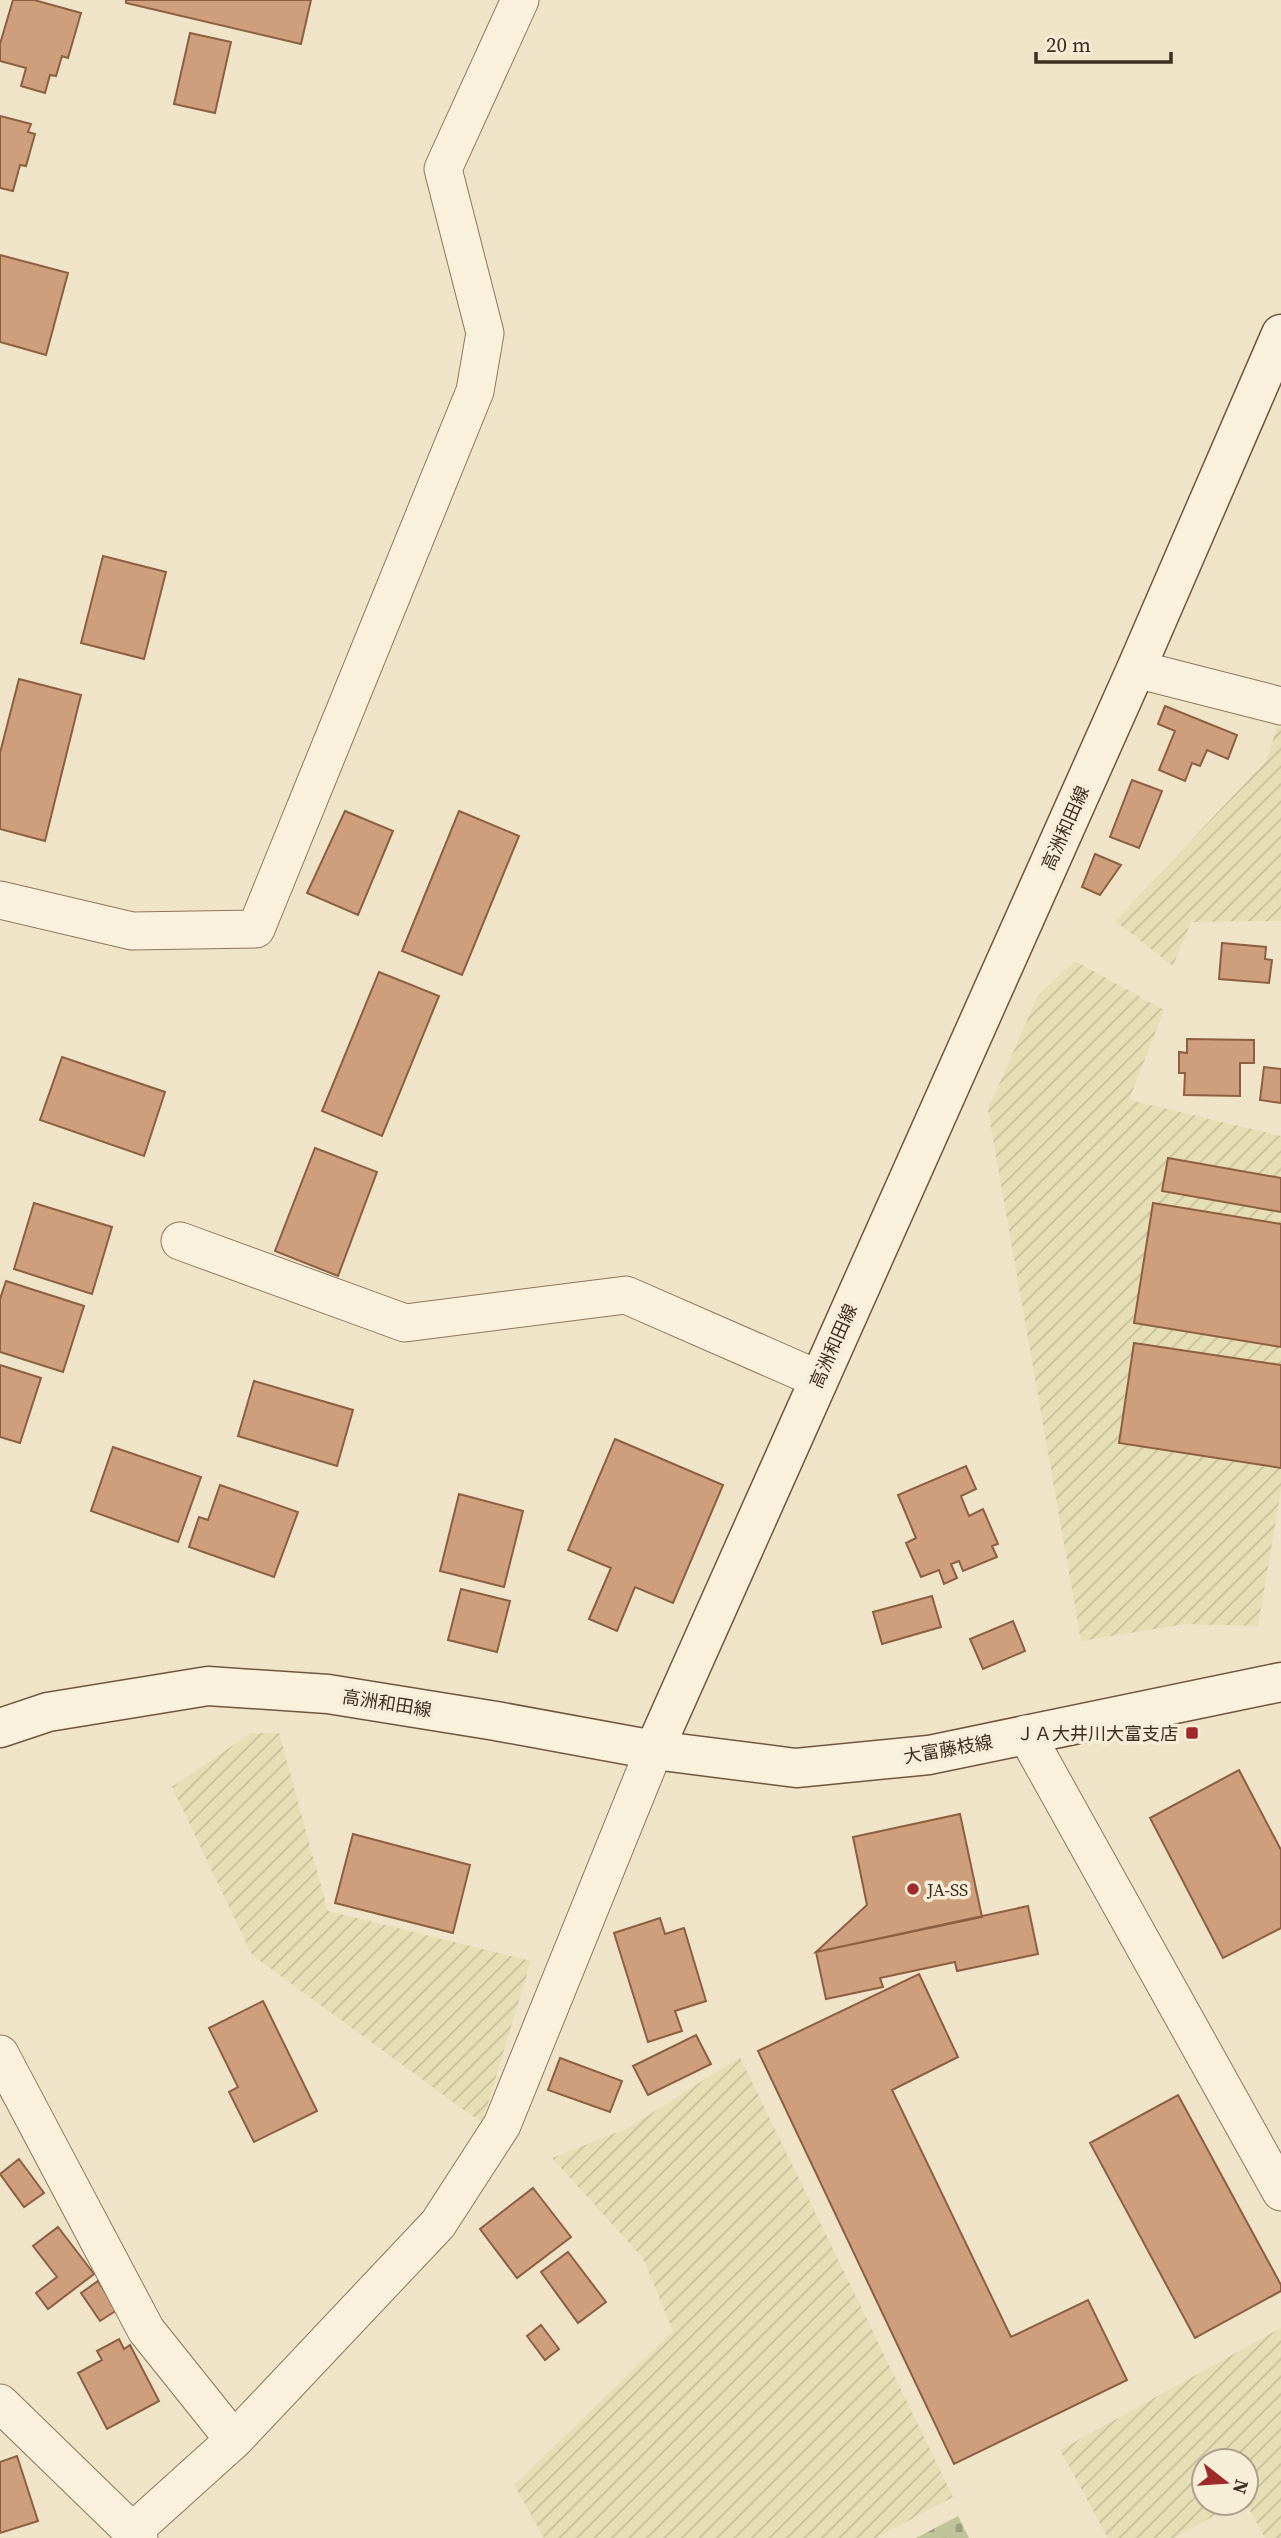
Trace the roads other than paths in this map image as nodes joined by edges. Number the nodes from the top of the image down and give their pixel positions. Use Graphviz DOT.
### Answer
graph roads {
  1 [pos="520,0"];
  2 [pos="1281,334"];
  3 [pos="1136,669"];
  4 [pos="1281,706"];
  5 [pos="0,900"];
  6 [pos="180,1241"];
  7 [pos="818,1379"];
  8 [pos="1281,1682"];
  9 [pos="0,1728"];
  10 [pos="1026,1734"];
  11 [pos="654,1751"];
  12 [pos="0,2054"];
  13 [pos="1281,2192"];
  14 [pos="0,2403"];
  15 [pos="233,2440"];
  16 [pos="136,2535"];
  1 -- 5 [label="street"];
  2 -- 3 [label="main road, 高洲和田線"];
  3 -- 4 [label="street"];
  3 -- 7 [label="main road, 高洲和田線"];
  6 -- 7 [label="street"];
  7 -- 11 [label="main road, 高洲和田線"];
  8 -- 10 [label="main road, 大富藤枝線"];
  9 -- 11 [label="main road, 高洲和田線"];
  10 -- 11 [label="main road, 大富藤枝線"];
  10 -- 13 [label="street"];
  11 -- 15 [label="street"];
  12 -- 15 [label="street"];
  14 -- 16 [label="street"];
  15 -- 16 [label="street"];
}
